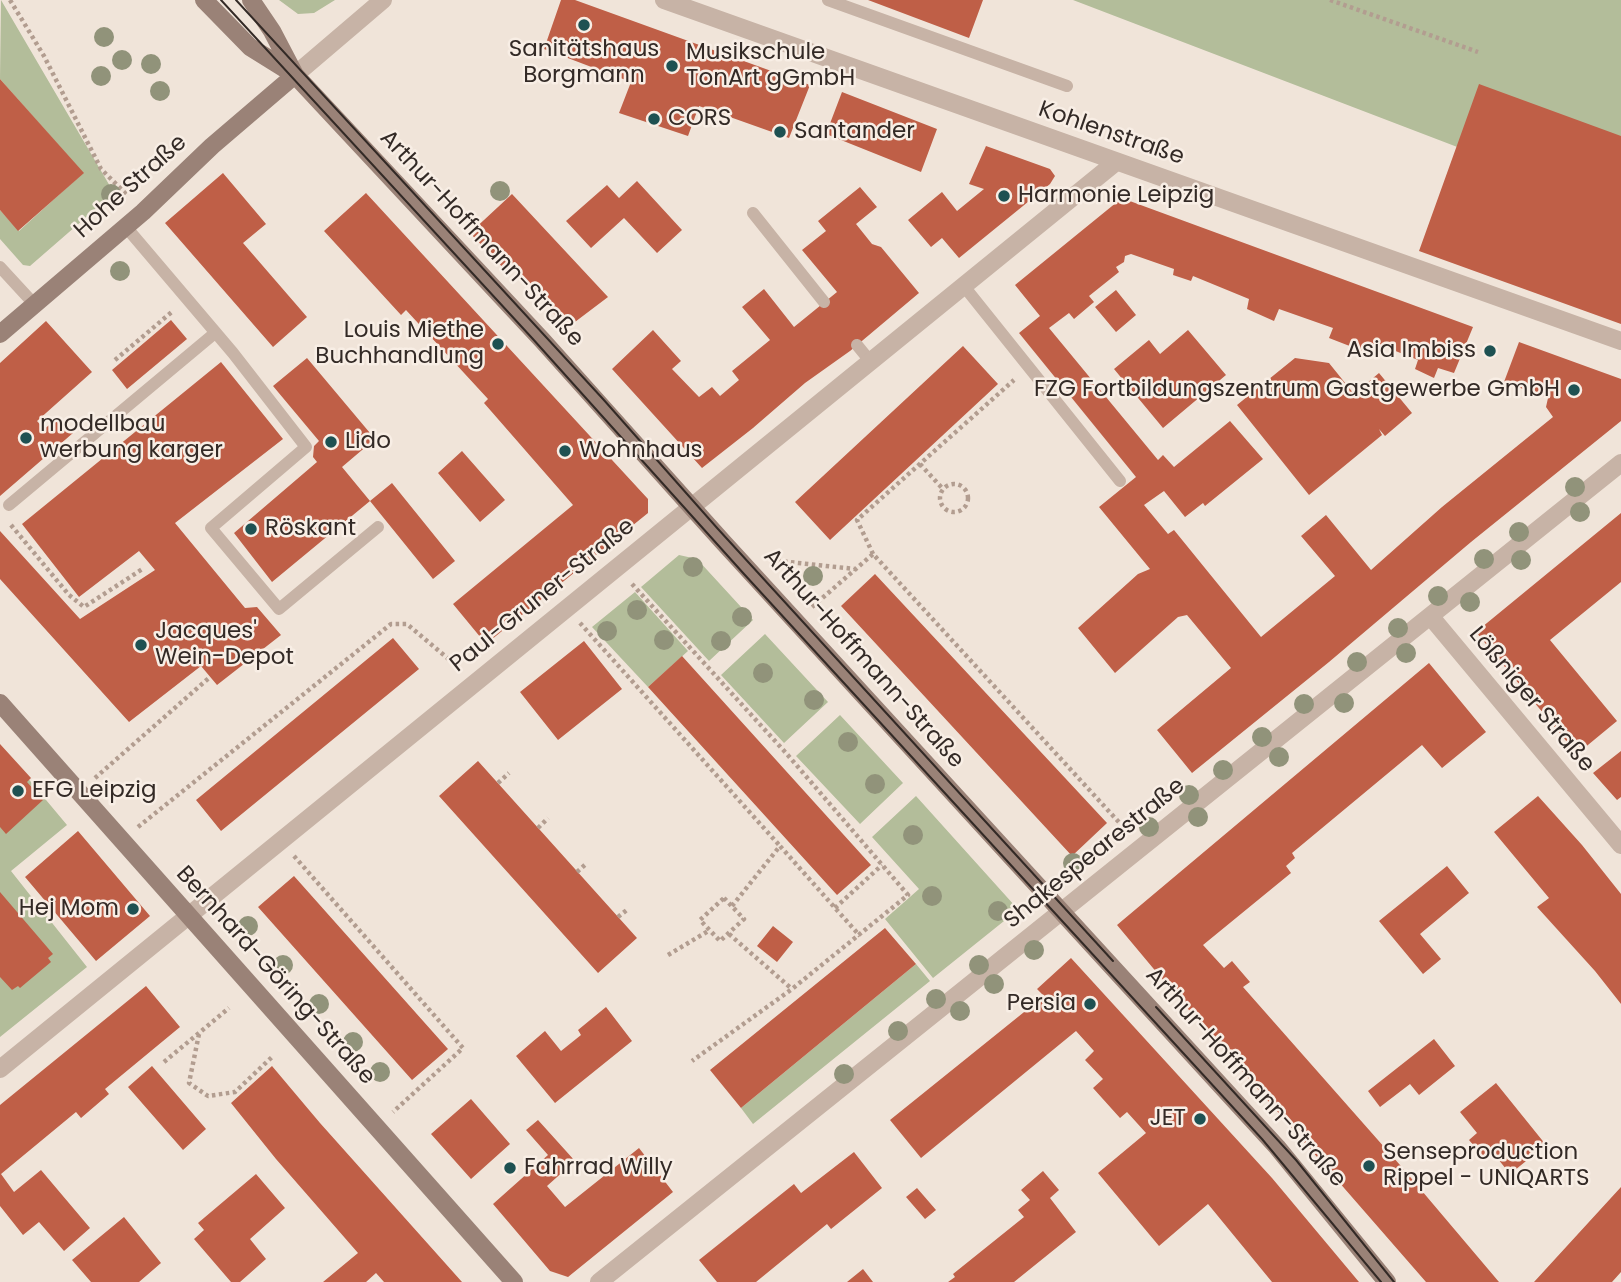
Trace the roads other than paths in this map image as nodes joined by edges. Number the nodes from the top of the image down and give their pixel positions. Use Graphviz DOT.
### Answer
graph roads {
  1 [pos="204,0"];
  2 [pos="251,0"];
  3 [pos="383,0"];
  4 [pos="664,0"];
  5 [pos="828,0"];
  6 [pos="295,75"];
  7 [pos="1067,86"];
  8 [pos="1116,162"];
  9 [pos="753,213"];
  10 [pos="126,227"];
  11 [pos="0,267"];
  12 [pos="963,285"];
  13 [pos="824,302"];
  14 [pos="34,305"];
  15 [pos="215,332"];
  16 [pos="0,334"];
  17 [pos="1621,341"];
  18 [pos="857,345"];
  19 [pos="870,362"];
  20 [pos="1621,463"];
  21 [pos="1120,481"];
  22 [pos="9,505"];
  23 [pos="692,507"];
  24 [pos="378,527"];
  25 [pos="1431,617"];
  26 [pos="0,703"];
  27 [pos="1621,845"];
  28 [pos="1062,912"];
  29 [pos="187,916"];
  30 [pos="0,1069"];
  31 [pos="514,1282"];
  32 [pos="599,1282"];
  33 [pos="1387,1282"];
  1 -- 6 [label="street, Arthur-Hoffmann-Straße"];
  2 -- 6 [label="street, Arthur-Hoffmann-Straße"];
  3 -- 6 [label="street"];
  4 -- 8 [label="street, Kohlenstraße"];
  5 -- 7 [label="lane"];
  6 -- 10 [label="street, Hohe Straße"];
  6 -- 23 [label="street, Arthur-Hoffmann-Straße"];
  8 -- 12 [label="street, Paul-Gruner-Straße"];
  8 -- 17 [label="street, Kohlenstraße"];
  9 -- 13 [label="lane"];
  10 -- 14 [label="street, Hohe Straße"];
  10 -- 15 [label="lane"];
  11 -- 14 [label="lane"];
  12 -- 19 [label="street, Paul-Gruner-Straße"];
  12 -- 21 [label="lane"];
  14 -- 16 [label="street, Hohe Straße"];
  15 -- 22 [label="lane"];
  15 -- 24 [label="lane"];
  18 -- 19 [label="lane"];
  19 -- 23 [label="street, Paul-Gruner-Straße"];
  20 -- 25 [label="street, Shakespearestraße"];
  23 -- 28 [label="street, Arthur-Hoffmann-Straße"];
  23 -- 29 [label="street, Paul-Gruner-Straße"];
  25 -- 27 [label="street, Lößniger Straße"];
  25 -- 28 [label="street, Shakespearestraße"];
  26 -- 29 [label="street, Bernhard-Göring-Straße"];
  28 -- 32 [label="street, Shakespearestraße"];
  28 -- 33 [label="street, Arthur-Hoffmann-Straße"];
  29 -- 30 [label="street, Paul-Gruner-Straße"];
  29 -- 31 [label="street, Bernhard-Göring-Straße"];
}
